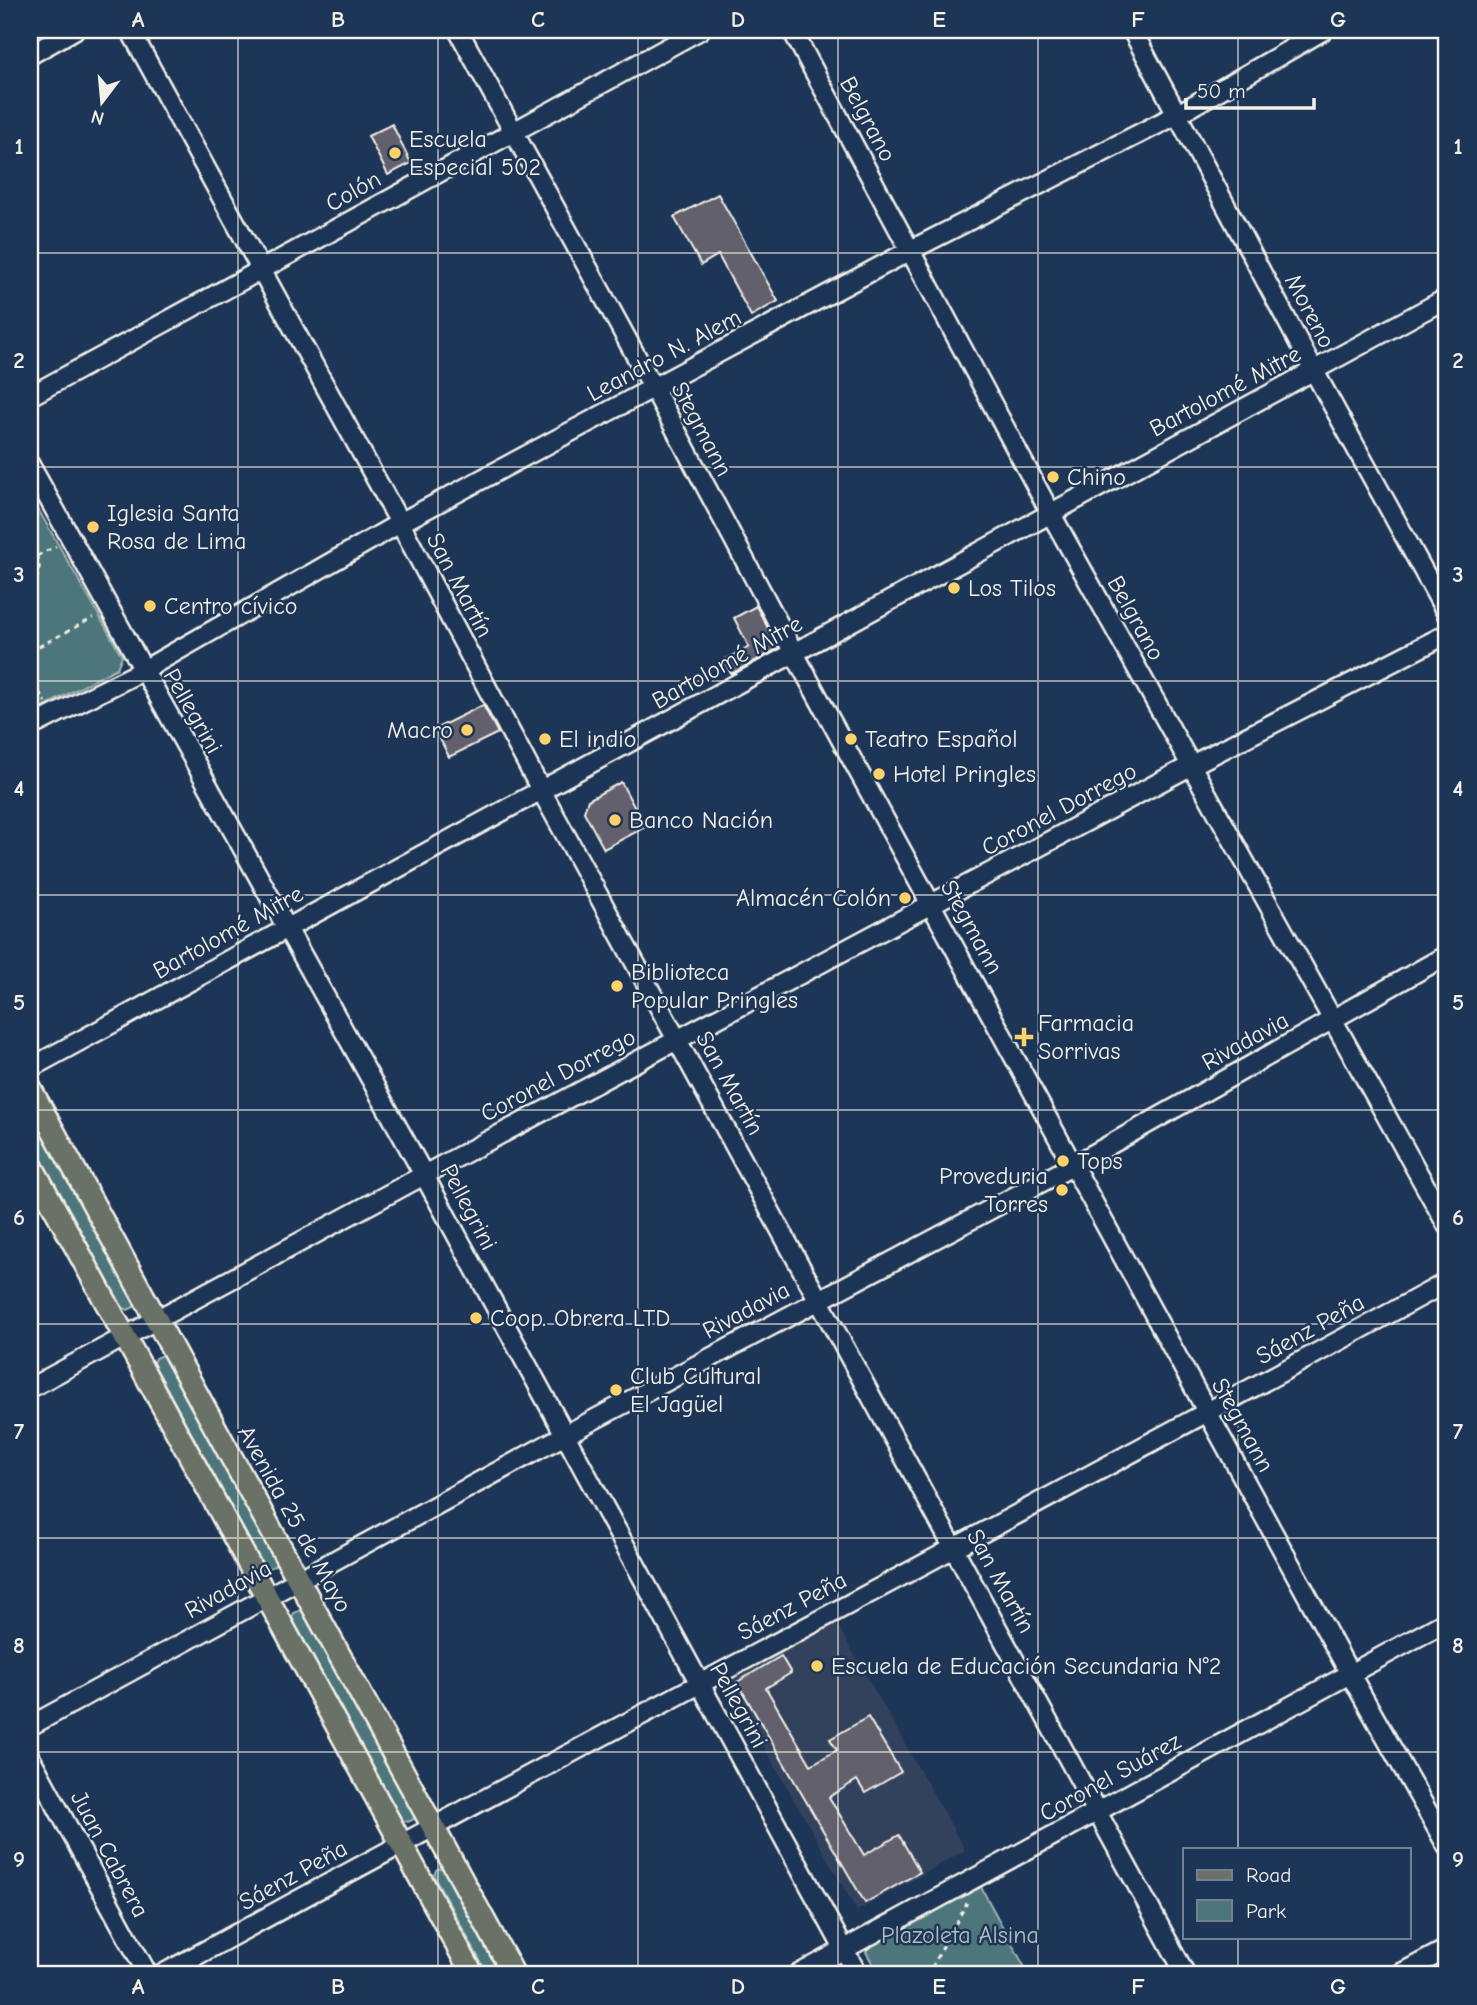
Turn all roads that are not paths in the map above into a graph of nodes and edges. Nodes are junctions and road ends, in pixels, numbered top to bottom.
1 (74, 30) edge
2 (130, 30) edge
3 (458, 30) edge
4 (700, 30) edge
5 (792, 30) edge
6 (1132, 30) edge
7 (1324, 30) edge
8 (30, 55) edge
9 (1178, 114) junction
10 (514, 131) junction
11 (911, 250) junction
12 (262, 269) junction
13 (1447, 298) edge
14 (1314, 371) junction
15 (654, 389) junction
16 (30, 396) edge
17 (30, 465) edge
18 (1051, 514) junction
19 (400, 523) junction
20 (1447, 614) edge
21 (1447, 634) edge
22 (794, 653) junction
23 (142, 671) junction
24 (30, 727) edge
25 (1190, 766) junction
26 (541, 790) junction
27 (932, 905) junction
28 (288, 928) junction
29 (1447, 955) edge
30 (1334, 1019) junction
31 (678, 1039) junction
32 (30, 1068) edge
33 (30, 1088) edge
34 (30, 1163) edge
35 (1073, 1165) junction
36 (424, 1175) junction
37 (1447, 1225) edge
38 (1447, 1282) edge
39 (819, 1299) junction
40 (156, 1319) junction
41 (124, 1336) junction
42 (30, 1388) edge
43 (1208, 1413) junction
44 (565, 1435) junction
45 (954, 1547) junction
46 (297, 1579) junction
47 (266, 1596) junction
48 (1447, 1621) edge
49 (1350, 1674) junction
50 (699, 1683) junction
51 (30, 1726) edge
52 (30, 1757) edge
53 (1098, 1811) junction
54 (433, 1826) junction
55 (401, 1843) junction
56 (1447, 1846) edge
57 (1447, 1949) edge
58 (844, 1950) junction
59 (148, 1975) edge
60 (161, 1975) edge
61 (472, 1975) edge
62 (514, 1975) edge
63 (797, 1975) edge
64 (858, 1975) edge
65 (1186, 1975) edge
66 (1398, 1975) edge

1 - 8 street
2 - 12 street, San Martín
3 - 10 street, Stegmann
4 - 10 street, Colón
5 - 11 street, Belgrano
6 - 9 street, Moreno
7 - 9 street, Leandro N. Alem
9 - 11 street, Leandro N. Alem
9 - 14 street, Moreno
10 - 12 street, Colón
10 - 15 street, Stegmann
11 - 15 street, Leandro N. Alem
11 - 18 street, Belgrano
12 - 16 street, Colón
12 - 19 street, San Martín
13 - 14 street, Bartolomé Mitre
14 - 18 street, Bartolomé Mitre
14 - 20 street, Moreno
15 - 19 street, Leandro N. Alem
15 - 22 street, Stegmann
17 - 23 street, Pellegrini
18 - 22 street, Bartolomé Mitre
18 - 25 street, Belgrano
19 - 23 street, Leandro N. Alem
19 - 26 street, San Martín
21 - 25 street, Coronel Dorrego
22 - 26 street, Bartolomé Mitre
22 - 27 street, Stegmann
23 - 24 street, Leandro N. Alem
23 - 28 street, Pellegrini
25 - 27 street, Coronel Dorrego
25 - 30 street, Belgrano
26 - 28 street, Bartolomé Mitre
26 - 31 street, San Martín
27 - 31 street, Coronel Dorrego
27 - 35 street, Stegmann
28 - 32 street, Bartolomé Mitre
28 - 36 street, Pellegrini
29 - 30 street, Rivadavia
30 - 35 street, Rivadavia
30 - 37 street, Belgrano
31 - 36 street, Coronel Dorrego
31 - 39 street, San Martín
33 - 40 main road, Avenida 25 de Mayo
34 - 41 main road
35 - 39 street, Rivadavia
35 - 43 street, Stegmann
36 - 40 street, Coronel Dorrego
36 - 44 street, Pellegrini
38 - 43 street, Sáenz Peña
39 - 44 street, Rivadavia
39 - 45 street, San Martín
40 - 41 street, Coronel Dorrego
40 - 46 main road, Avenida 25 de Mayo
41 - 42 street, Coronel Dorrego
41 - 47 main road
43 - 45 street, Sáenz Peña
43 - 49 street, Stegmann
44 - 46 street, Rivadavia
44 - 50 street, Pellegrini
45 - 50 street, Sáenz Peña
45 - 53 street, San Martín
46 - 47 street, Rivadavia
46 - 54 main road, Avenida 25 de Mayo
47 - 51 street, Rivadavia
47 - 55 main road
48 - 49 street, Coronel Suárez
49 - 53 street, Coronel Suárez
49 - 56 street, Stegmann
50 - 54 street, Sáenz Peña
50 - 58 street, Pellegrini
52 - 59 street, Juan Cabrera
53 - 58 street, Coronel Suárez
53 - 65 street, San Martín
54 - 55 street, Sáenz Peña
54 - 62 main road, Avenida 25 de Mayo
55 - 60 street, Sáenz Peña
55 - 61 main road
57 - 66 street
58 - 63 street, Coronel Suárez
58 - 64 street, Pellegrini

